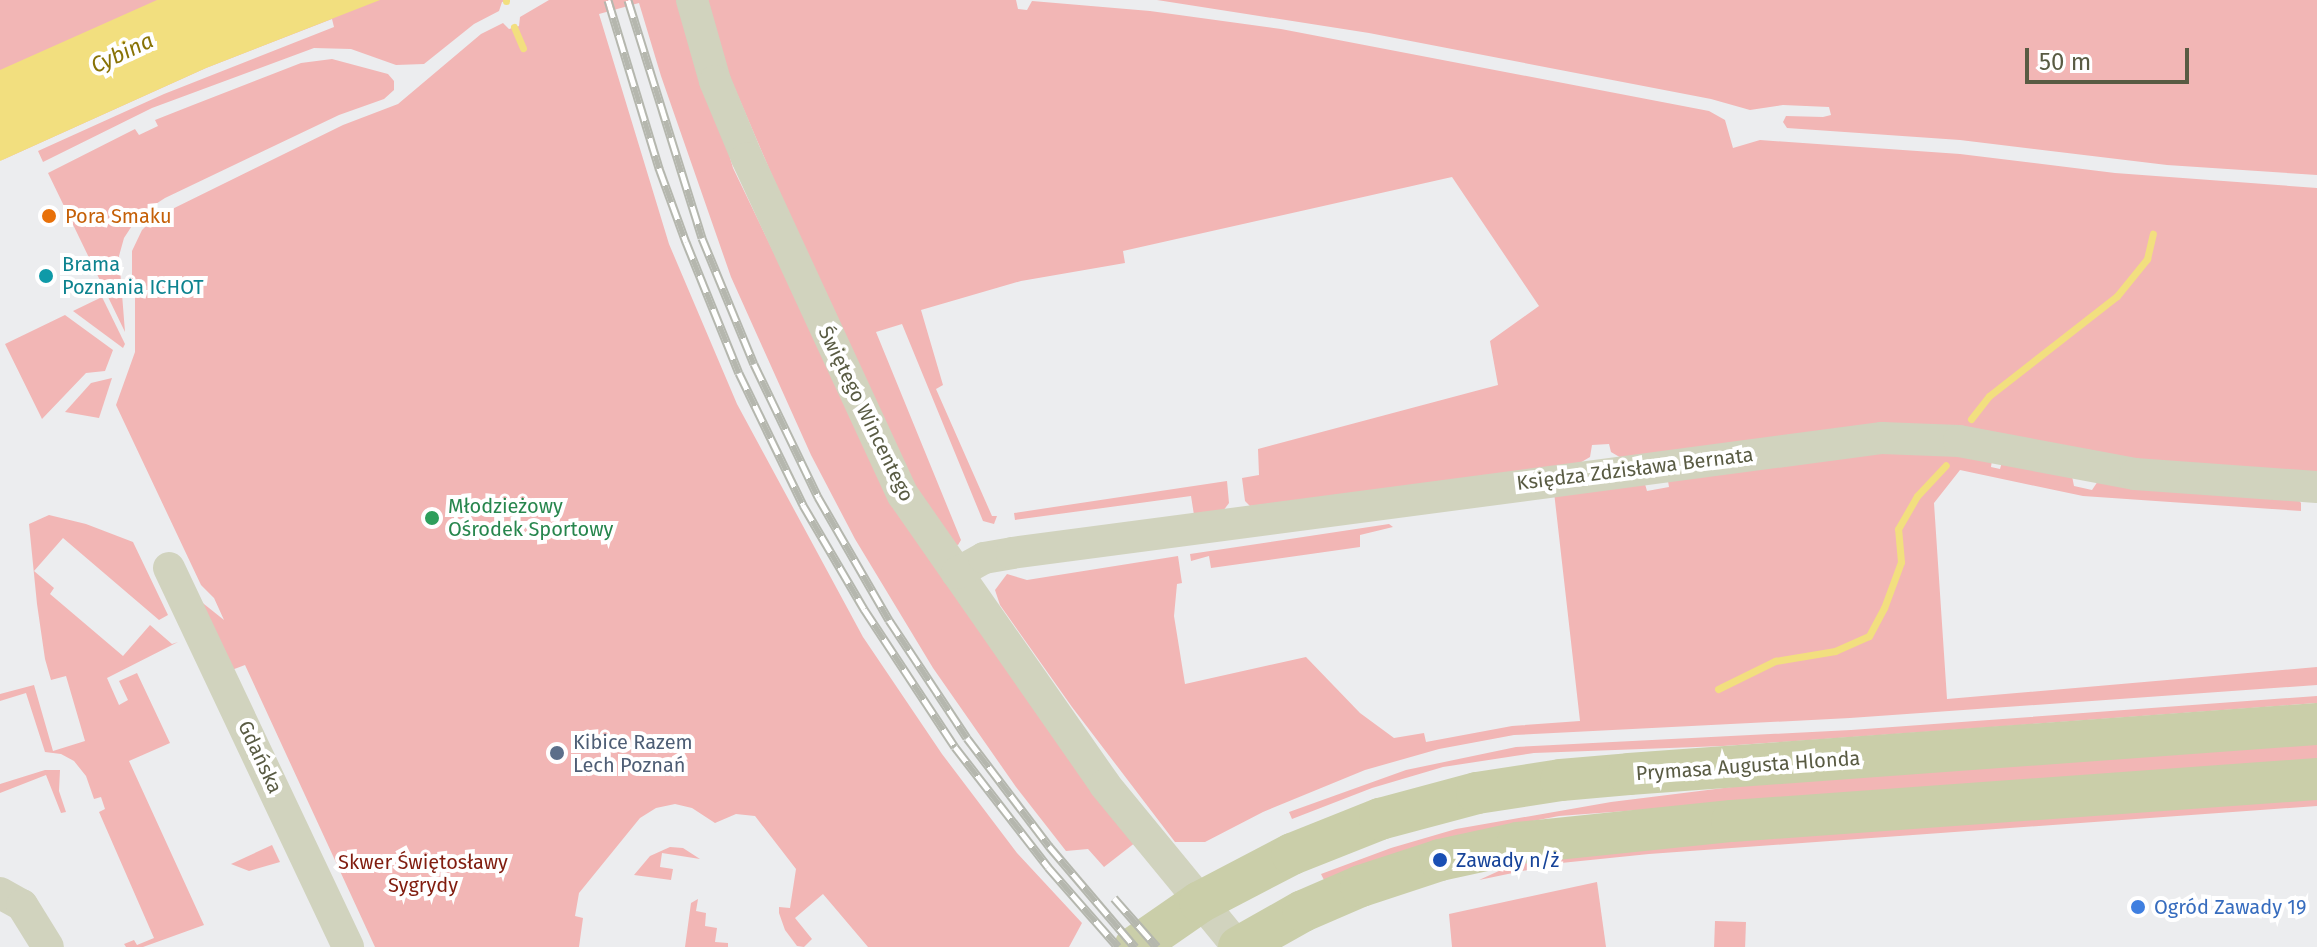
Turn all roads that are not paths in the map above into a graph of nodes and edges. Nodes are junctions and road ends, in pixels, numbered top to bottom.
1 (692, 0) edge
2 (2317, 487) edge
3 (169, 568) dead end
4 (957, 573) junction
5 (2317, 724) edge
6 (2317, 779) edge
7 (0, 893) edge
8 (1200, 902) junction
9 (1317, 904) junction
10 (48, 947) edge
11 (348, 947) edge
12 (1135, 947) edge
13 (1239, 947) edge
14 (1284, 947) edge

1 - 4 street, Świętego Wincentego
2 - 4 street, Księdza Zdzisława Bernata
3 - 11 street, Gdańska
4 - 8 street, Świętego Wincentego
5 - 8 main road, Prymasa Augusta Hlonda
6 - 9 main road
7 - 10 street
8 - 12 main road, Prymasa Augusta Hlonda
8 - 13 street, Świętego Wincentego
9 - 13 main road
9 - 14 street

